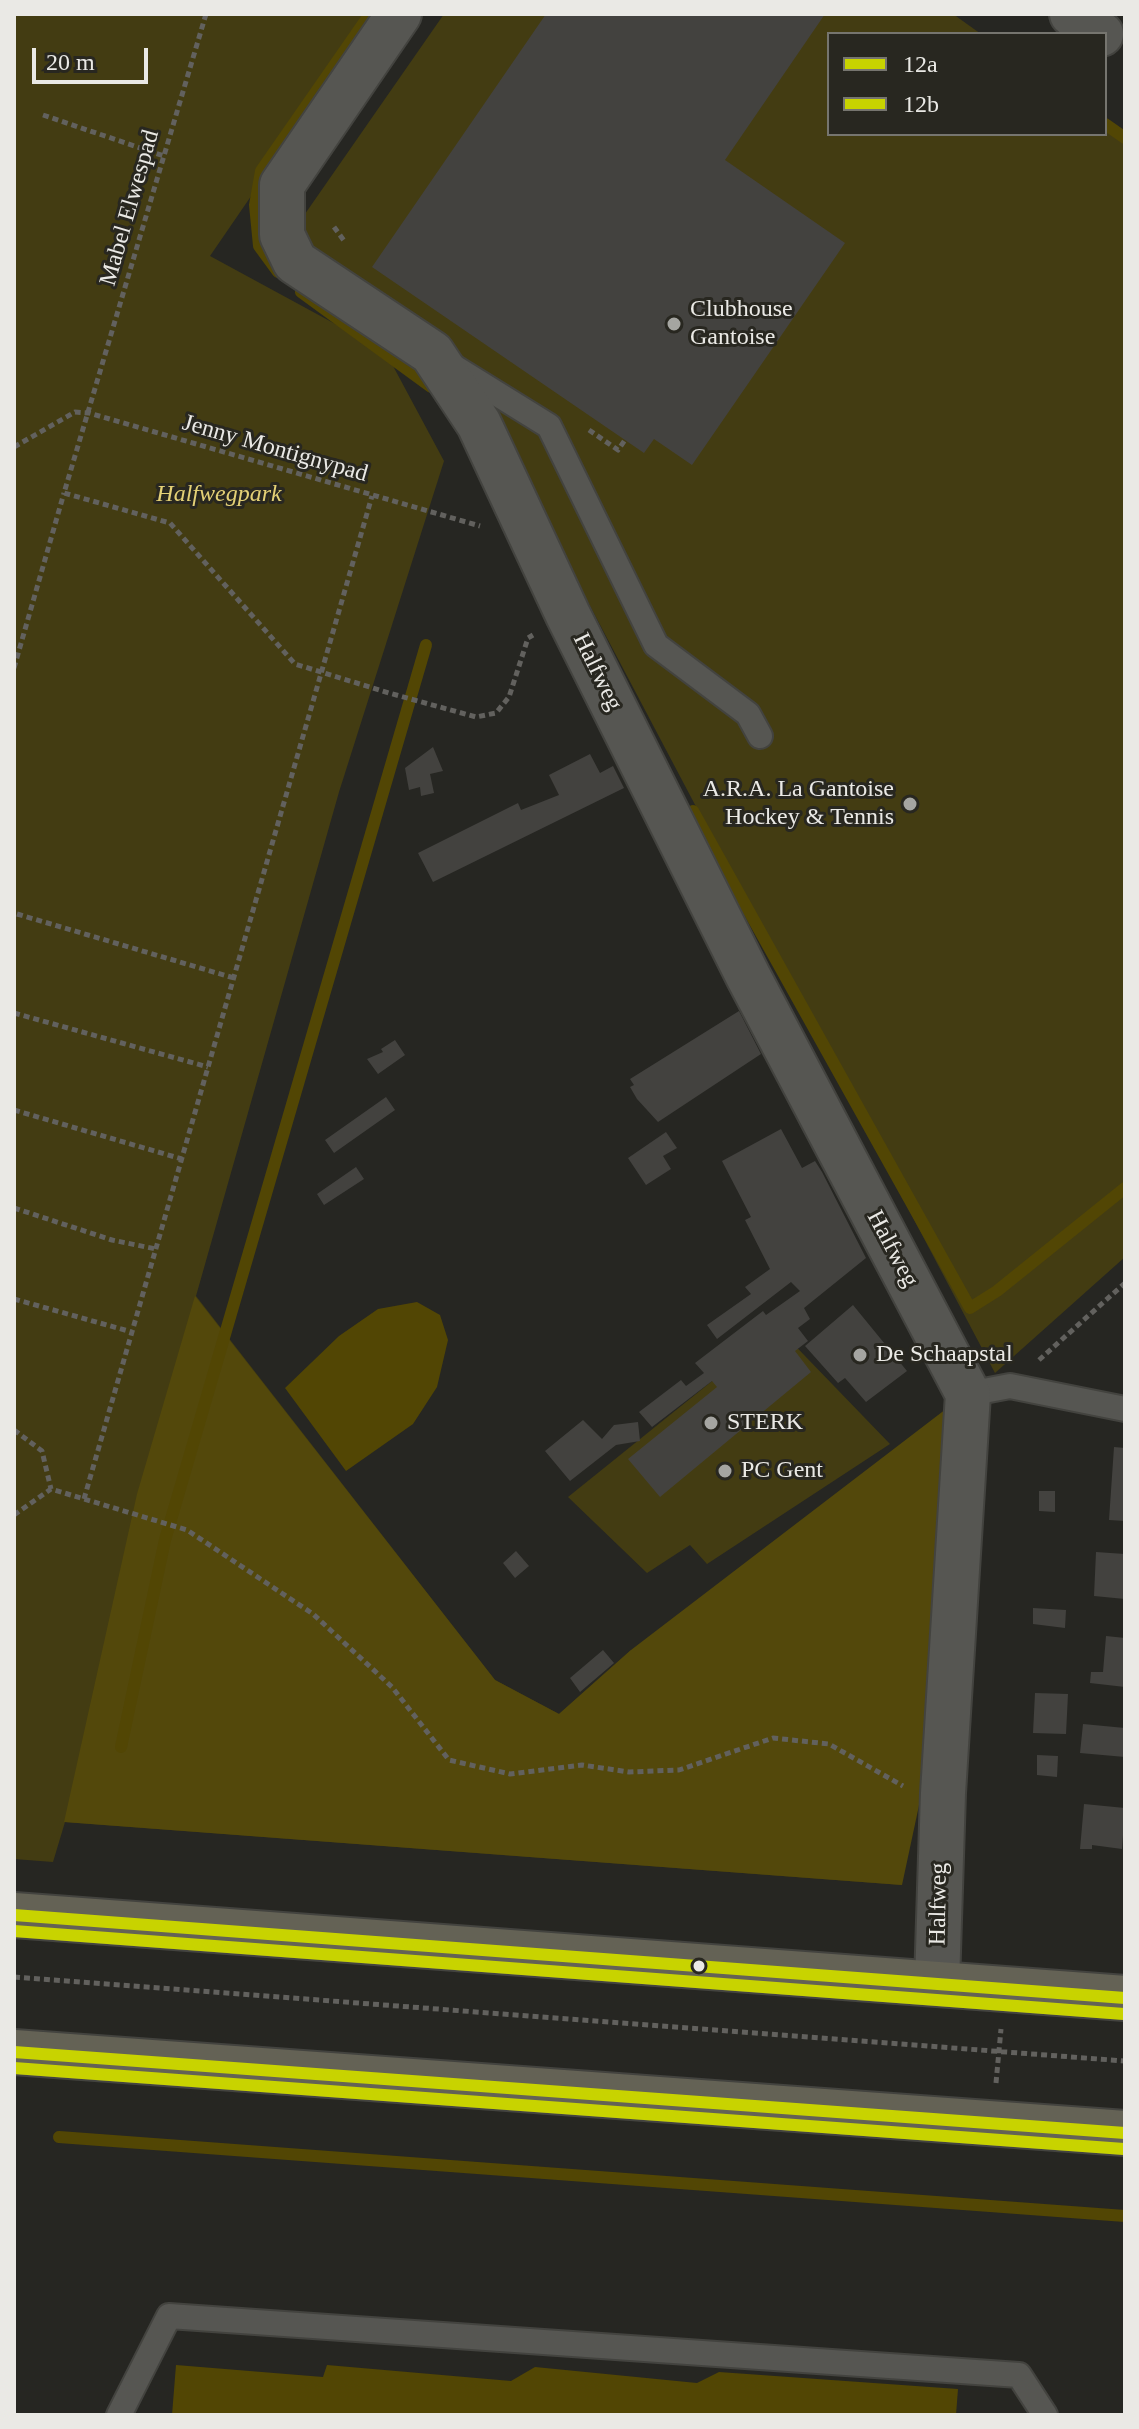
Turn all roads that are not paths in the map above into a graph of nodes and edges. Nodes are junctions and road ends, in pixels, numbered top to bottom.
1 (399, 14) edge
2 (1072, 14) edge
3 (1099, 32) edge
4 (1107, 38) edge
5 (1125, 51) edge
6 (432, 353) junction
7 (760, 736) dead end
8 (968, 1394) junction
9 (1125, 1409) edge
10 (14, 1915) edge
11 (937, 1983) junction
12 (1125, 1998) edge
13 (14, 2052) edge
14 (1125, 2133) edge
15 (119, 2415) edge
16 (1045, 2415) edge

1 - 6 street, Halfweg
2 - 3 street
4 - 5 street
6 - 7 lane
6 - 8 street, Halfweg
8 - 9 lane
8 - 11 street, Halfweg
10 - 11 highway
11 - 12 highway
13 - 14 highway
15 - 16 lane

